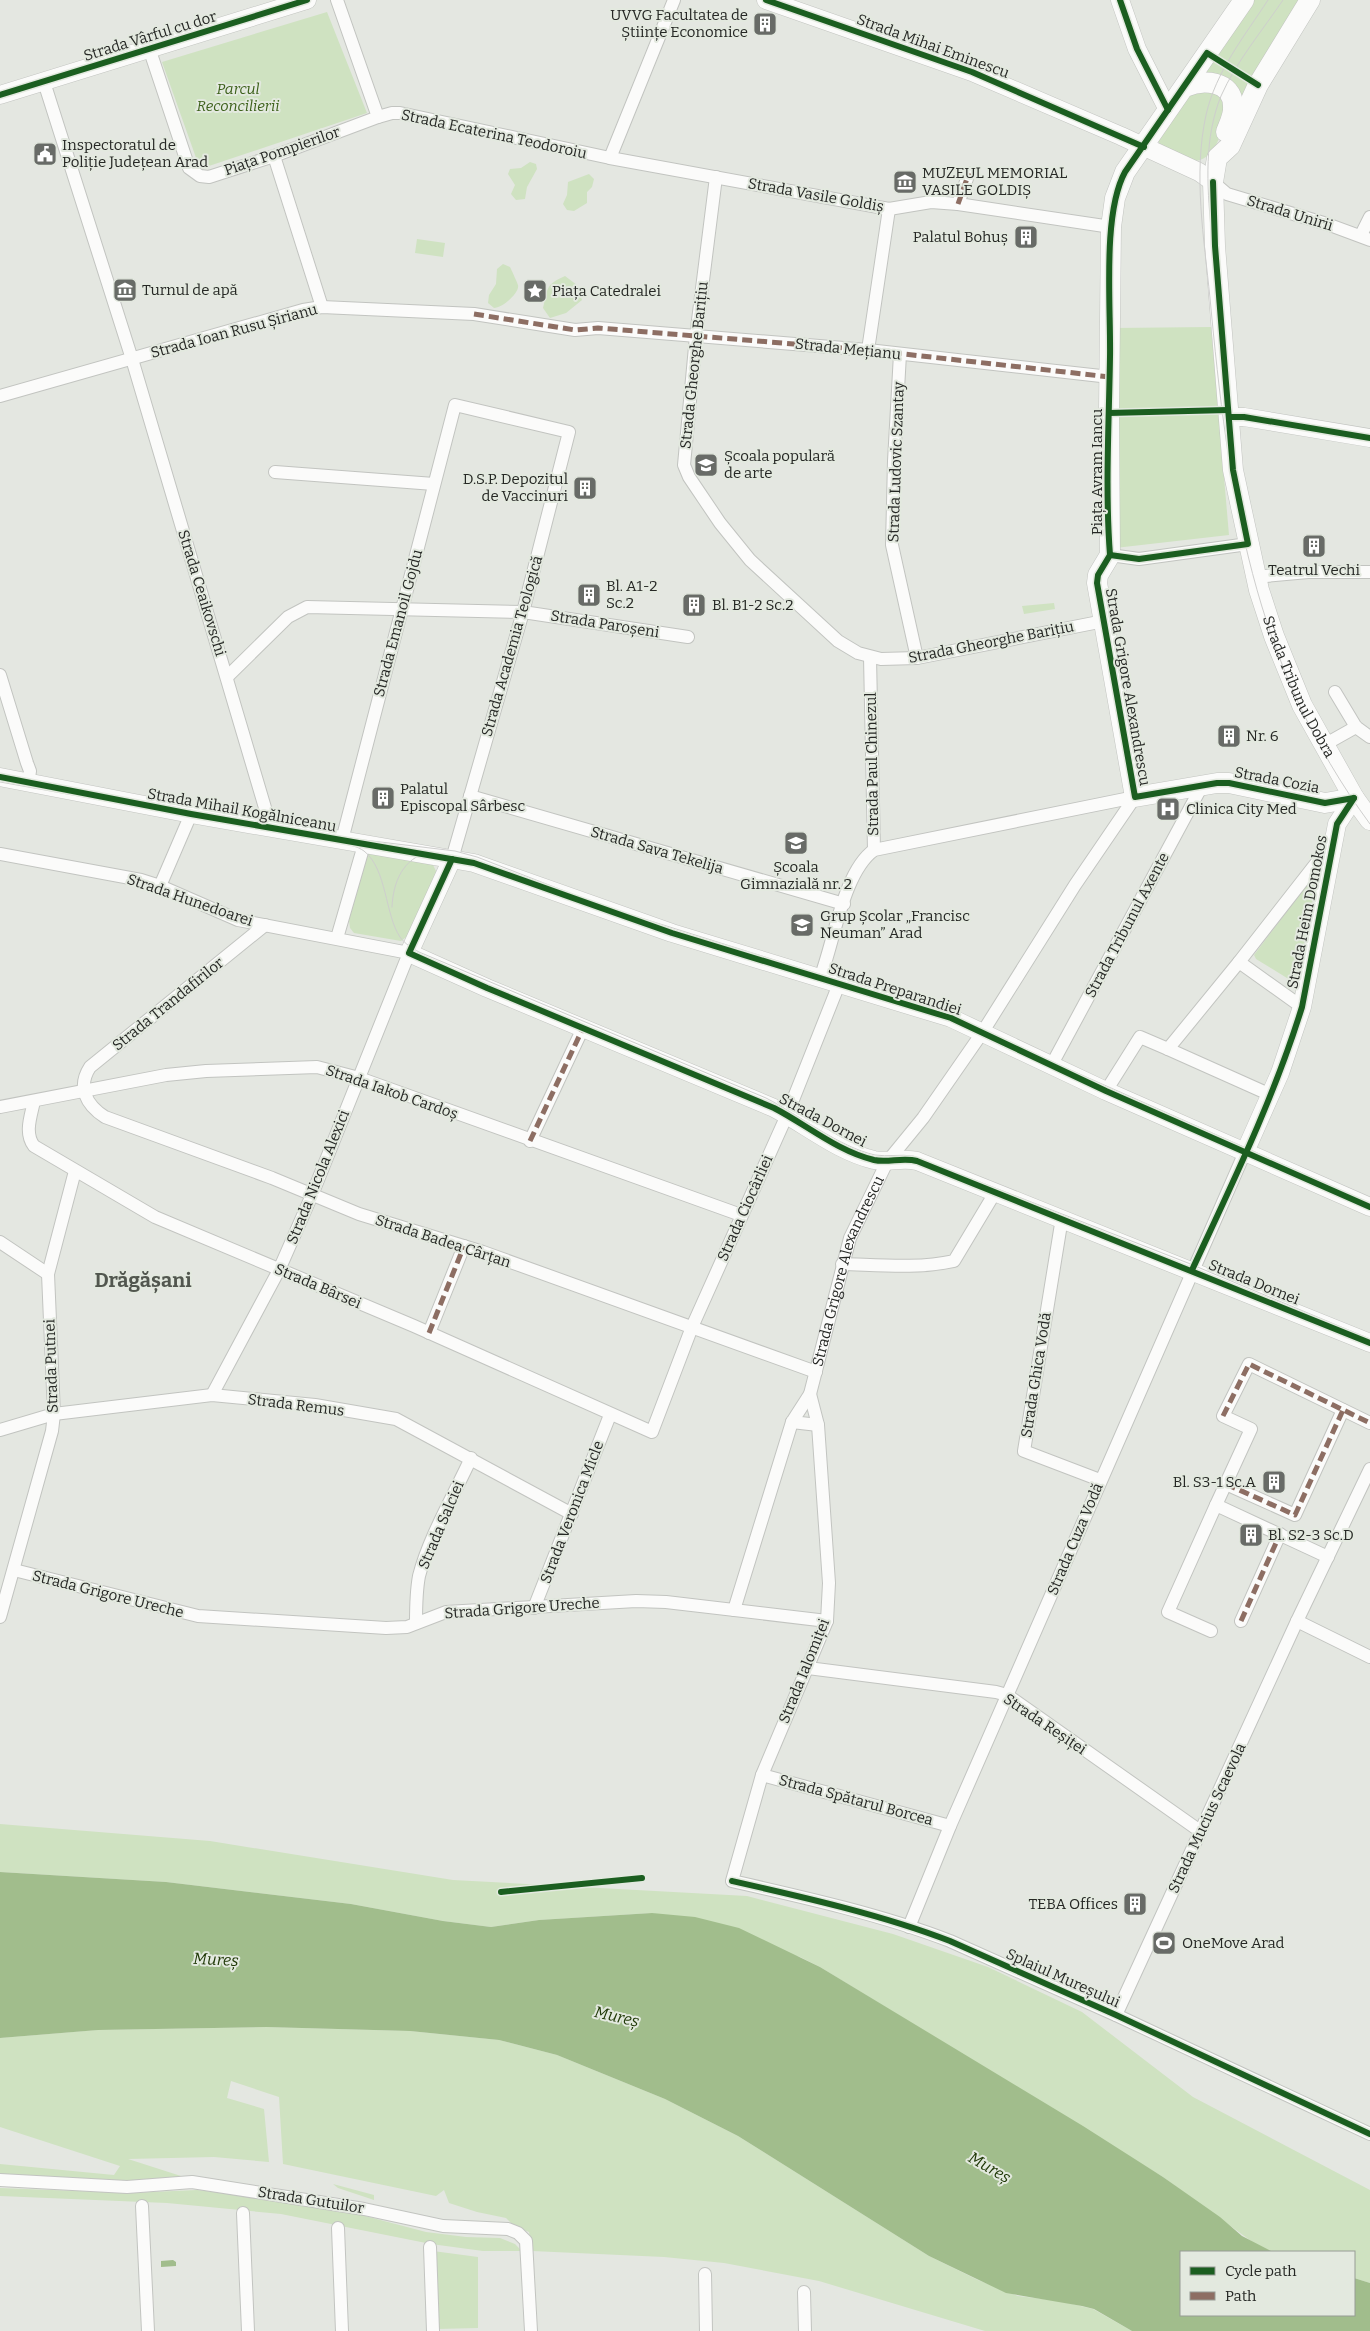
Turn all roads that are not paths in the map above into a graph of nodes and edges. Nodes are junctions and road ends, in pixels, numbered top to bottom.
1 (308, 0) edge
2 (337, 0) edge
3 (674, 0) edge
4 (766, 0) edge
5 (1120, 0) edge
6 (1244, 0) edge
7 (1310, 0) edge
8 (150, 48) junction
9 (44, 82) junction
10 (1185, 87) junction
11 (0, 95) edge
12 (1168, 110) junction
13 (378, 117) junction
14 (1144, 147) junction
15 (274, 156) junction
16 (610, 158) junction
17 (1217, 158) junction
18 (969, 173) dead end
19 (716, 177) junction
20 (1213, 182) junction
21 (958, 204) junction
22 (889, 209) junction
23 (1370, 216) edge
24 (1111, 227) junction
25 (1366, 238) edge
26 (322, 307) junction
27 (587, 330) joint
28 (696, 336) junction
29 (868, 350) junction
30 (900, 354) junction
31 (132, 359) junction
32 (1110, 377) junction
33 (0, 396) edge
34 (455, 405) joint
35 (1229, 417) junction
36 (1370, 438) edge
37 (274, 472) dead end
38 (434, 484) junction
39 (1248, 544) junction
40 (1110, 555) junction
41 (1370, 572) edge
42 (1255, 577) junction
43 (401, 609) junction
44 (523, 612) junction
45 (1104, 621) junction
46 (688, 637) dead end
47 (870, 657) junction
48 (916, 658) junction
49 (0, 675) edge
50 (227, 677) junction
51 (1335, 692) dead end
52 (1356, 727) junction
53 (1370, 737) edge
54 (1324, 745) junction
55 (0, 777) edge
56 (0, 783) edge
57 (28, 784) junction
58 (1203, 784) junction
59 (470, 796) junction
60 (1135, 797) junction
61 (1354, 798) junction
62 (191, 814) junction
63 (1370, 820) edge
64 (271, 828) junction
65 (342, 840) junction
66 (1334, 841) junction
67 (364, 844) junction
68 (874, 850) junction
69 (0, 854) edge
70 (452, 858) junction
71 (160, 886) junction
72 (844, 904) junction
73 (265, 925) junction
74 (338, 938) junction
75 (409, 953) junction
76 (1239, 962) junction
77 (820, 978) junction
78 (839, 984) junction
79 (1302, 1007) junction
80 (583, 1028) junction
81 (982, 1032) junction
82 (1168, 1048) junction
83 (1051, 1066) junction
84 (359, 1078) junction
85 (84, 1091) junction
86 (1106, 1091) junction
87 (1271, 1094) junction
88 (34, 1101) junction
89 (0, 1107) edge
90 (787, 1115) junction
91 (530, 1141) junction
92 (1245, 1152) junction
93 (887, 1162) junction
94 (75, 1171) junction
95 (996, 1191) junction
96 (312, 1195) junction
97 (1370, 1207) edge
98 (741, 1215) junction
99 (1062, 1218) junction
100 (0, 1242) edge
101 (464, 1246) junction
102 (842, 1264) junction
103 (280, 1270) junction
104 (1192, 1270) junction
105 (48, 1274) junction
106 (692, 1327) junction
107 (429, 1333) junction
108 (1370, 1343) edge
109 (816, 1372) junction
110 (810, 1394) junction
111 (212, 1395) junction
112 (1343, 1410) junction
113 (54, 1414) junction
114 (610, 1415) junction
115 (792, 1422) junction
116 (1370, 1424) edge
117 (818, 1426) junction
118 (0, 1430) edge
119 (652, 1432) joint
120 (470, 1458) junction
121 (1370, 1469) edge
122 (1100, 1480) junction
123 (1226, 1484) junction
124 (1216, 1505) junction
125 (572, 1514) junction
126 (1280, 1534) junction
127 (1328, 1557) junction
128 (14, 1570) junction
129 (534, 1608) junction
130 (734, 1610) junction
131 (0, 1617) edge
132 (827, 1621) junction
133 (1241, 1621) dead end
134 (1297, 1622) junction
135 (416, 1623) junction
136 (1211, 1631) dead end
137 (1370, 1657) edge
138 (808, 1668) junction
139 (1007, 1695) junction
140 (762, 1775) junction
141 (950, 1826) junction
142 (1200, 1830) junction
143 (732, 1881) joint
144 (909, 1927) junction
145 (1116, 2015) junction
146 (1370, 2134) edge
147 (0, 2180) edge
148 (142, 2206) dead end
149 (243, 2213) dead end
150 (338, 2228) dead end
151 (430, 2247) dead end
152 (705, 2274) dead end
153 (804, 2292) dead end
154 (148, 2331) edge
155 (248, 2331) edge
156 (342, 2331) edge
157 (433, 2331) edge
158 (531, 2331) edge
159 (706, 2331) edge
160 (805, 2331) edge

1 - 8 main road, Strada Vârful cu dor
2 - 13 street
3 - 16 street
4 - 14 main road, Strada Mihai Eminescu
5 - 12 main road
6 - 10 main road, Piața Avram Iancu
7 - 17 main road
8 - 9 main road, Strada Vârful cu dor
8 - 15 street, Piața Pompierilor
9 - 11 main road, Strada Vârful cu dor
9 - 31 street, Strada Ceaikovschi
10 - 12 main road, Piața Avram Iancu
10 - 17 main road
12 - 14 main road, Piața Avram Iancu
13 - 15 street, Piața Pompierilor
13 - 16 street, Strada Ecaterina Teodoroiu
14 - 20 main road, Strada Mihai Eminescu
14 - 24 main road, Piața Avram Iancu
15 - 26 street
16 - 19 street, Strada Vasile Goldiș
17 - 20 main road
18 - 21 street
19 - 22 street, Strada Vasile Goldiș
19 - 28 street, Strada Gheorghe Barițiu
20 - 25 street, Strada Unirii
20 - 35 main road
21 - 22 street, Strada Vasile Goldiș
21 - 24 street, Strada Vasile Goldiș
22 - 29 street
23 - 25 street
24 - 32 main road, Piața Avram Iancu
26 - 27 street, Strada Ioan Rusu Șirianu
26 - 31 street, Strada Ioan Rusu Șirianu
27 - 28 street, Strada Mețianu
28 - 29 street, Strada Mețianu
28 - 47 street, Strada Gheorghe Barițiu
29 - 30 street, Strada Mețianu
30 - 32 street, Strada Mețianu
30 - 48 street, Strada Ludovic Szantay
31 - 33 street, Strada Ioan Rusu Șirianu
31 - 50 street, Strada Ceaikovschi
32 - 40 main road, Piața Avram Iancu
34 - 38 street, Strada Emanoil Gojdu
34 - 44 street, Strada Academia Teologică
35 - 36 main road
35 - 39 main road
37 - 38 street
38 - 43 street, Strada Emanoil Gojdu
39 - 40 street, Piața Avram Iancu
39 - 42 main road, Strada Tribunul Dobra
40 - 45 main road, Strada Grigore Alexandrescu
41 - 42 street
42 - 54 main road, Strada Tribunul Dobra
43 - 44 street, Strada Paroșeni
43 - 50 street, Strada Paroșeni
43 - 65 street, Strada Emanoil Gojdu
44 - 46 street, Strada Paroșeni
44 - 59 street, Strada Academia Teologică
45 - 48 street, Strada Gheorghe Barițiu
45 - 60 main road, Strada Grigore Alexandrescu
47 - 48 street, Strada Gheorghe Barițiu
47 - 68 street, Strada Paul Chinezul
49 - 57 street
50 - 64 street, Strada Ceaikovschi
51 - 52 street
52 - 53 street
52 - 54 street
54 - 61 main road, Strada Tribunul Dobra
55 - 57 main road, Strada Mihail Kogălniceanu
56 - 57 main road, Strada Mihail Kogălniceanu
57 - 62 main road, Strada Mihail Kogălniceanu
58 - 60 main road, Strada Cozia
58 - 61 main road, Strada Cozia
58 - 83 street, Strada Tribunul Axente
59 - 70 street, Strada Academia Teologică
59 - 72 street, Strada Sava Tekelija
60 - 68 street, Strada Cozia
60 - 81 street, Strada Grigore Alexandrescu
61 - 63 main road, Strada Tribunul Dobra
61 - 66 main road, Strada Heim Domokos
62 - 64 main road, Strada Mihail Kogălniceanu
62 - 71 street
64 - 65 main road, Strada Mihail Kogălniceanu
65 - 67 main road, Strada Mihail Kogălniceanu
66 - 76 street, Strada Heim Domokos
66 - 79 main road, Strada Heim Domokos
67 - 70 main road, Strada Mihail Kogălniceanu
67 - 74 street
68 - 72 street, Strada Paul Chinezul
69 - 71 street, Strada Hunedoarei
70 - 75 main road
70 - 77 main road, Strada Preparandiei
71 - 73 street, Strada Hunedoarei
72 - 77 street, Strada Paul Chinezul
73 - 74 street, Strada Hunedoarei
73 - 85 street, Strada Trandafirilor
74 - 75 street, Strada Hunedoarei
75 - 80 main road, Strada Dornei
75 - 84 street, Strada Nicola Alexici
76 - 79 street, Strada Heim Domokos
76 - 82 street
77 - 78 main road, Strada Preparandiei
78 - 81 main road, Strada Preparandiei
78 - 90 street, Strada Ciocârliei
79 - 87 main road
80 - 90 main road, Strada Dornei
80 - 91 street
81 - 83 main road, Strada Preparandiei
81 - 93 street, Strada Grigore Alexandrescu
82 - 86 street
82 - 87 street
83 - 86 main road, Strada Preparandiei
84 - 85 street, Strada Iakob Cardoș
84 - 91 street, Strada Iakob Cardoș
84 - 96 street, Strada Nicola Alexici
85 - 88 street, Strada Iakob Cardoș
85 - 96 street, Strada Badea Cârțan
86 - 92 main road, Strada Preparandiei
87 - 92 main road
88 - 89 street, Strada Iakob Cardoș
88 - 94 street, Strada Bârsei
90 - 93 main road, Strada Dornei
90 - 98 street, Strada Ciocârliei
91 - 98 street, Strada Iakob Cardoș
92 - 97 main road, Strada Preparandiei
92 - 104 street, Strada Cuza Vodă
93 - 95 main road, Strada Dornei
93 - 102 street, Strada Grigore Alexandrescu
94 - 103 street, Strada Bârsei
94 - 105 street, Strada Putnei
95 - 99 main road, Strada Dornei
95 - 102 street
96 - 101 street, Strada Badea Cârțan
96 - 103 street, Strada Nicola Alexici
98 - 106 street, Strada Ciocârliei
99 - 104 main road, Strada Dornei
99 - 122 street, Strada Ghica Vodă
100 - 105 street
101 - 106 street, Strada Badea Cârțan
101 - 107 street
102 - 109 street, Strada Grigore Alexandrescu
103 - 107 street, Strada Bârsei
103 - 111 street, Strada Nicola Alexici
104 - 108 main road, Strada Dornei
104 - 122 street, Strada Cuza Vodă
105 - 113 street, Strada Putnei
106 - 109 street, Strada Badea Cârțan
106 - 119 street, Strada Ciocârliei
107 - 114 street, Strada Bârsei
109 - 110 street, Strada Grigore Alexandrescu
110 - 115 street, Strada Grigore Alexandrescu
110 - 117 street, Strada Ialomiței
111 - 113 street, Strada Remus
111 - 120 street, Strada Remus
112 - 116 street
112 - 123 street
112 - 123 street
113 - 118 street, Strada Remus
113 - 128 street, Strada Putnei
114 - 119 street, Strada Bârsei
114 - 125 street, Strada Veronica Micle
115 - 117 street
115 - 130 street, Strada Grigore Alexandrescu
117 - 132 street, Strada Ialomiței
120 - 125 street, Strada Remus
120 - 135 street, Strada Salciei
121 - 127 street, Strada Mucius Scaevola
122 - 139 street, Strada Cuza Vodă
123 - 124 street
124 - 126 street
124 - 136 street
125 - 129 street, Strada Veronica Micle
126 - 127 street
126 - 133 street
127 - 134 street, Strada Mucius Scaevola
128 - 131 street, Strada Putnei
128 - 135 street, Strada Grigore Ureche
129 - 130 street, Strada Grigore Ureche
129 - 135 street, Strada Grigore Ureche
130 - 132 street, Strada Grigore Ureche
132 - 138 street, Strada Ialomiței
134 - 137 street
134 - 142 street, Strada Mucius Scaevola
138 - 139 street, Strada Reșiței
138 - 140 street, Strada Ialomiței
139 - 141 street, Strada Cuza Vodă
139 - 142 street, Strada Reșiței
140 - 141 street, Strada Spătarul Borcea
140 - 143 street, Strada Ialomiței
141 - 144 street, Strada Cuza Vodă
142 - 145 street, Strada Mucius Scaevola
143 - 144 street, Splaiul Mureșului
144 - 145 street, Splaiul Mureșului
145 - 146 street, Splaiul Mureșului
147 - 158 street, Strada Gutuilor
148 - 154 street
149 - 155 street
150 - 156 street
151 - 157 street
152 - 159 street
153 - 160 street

